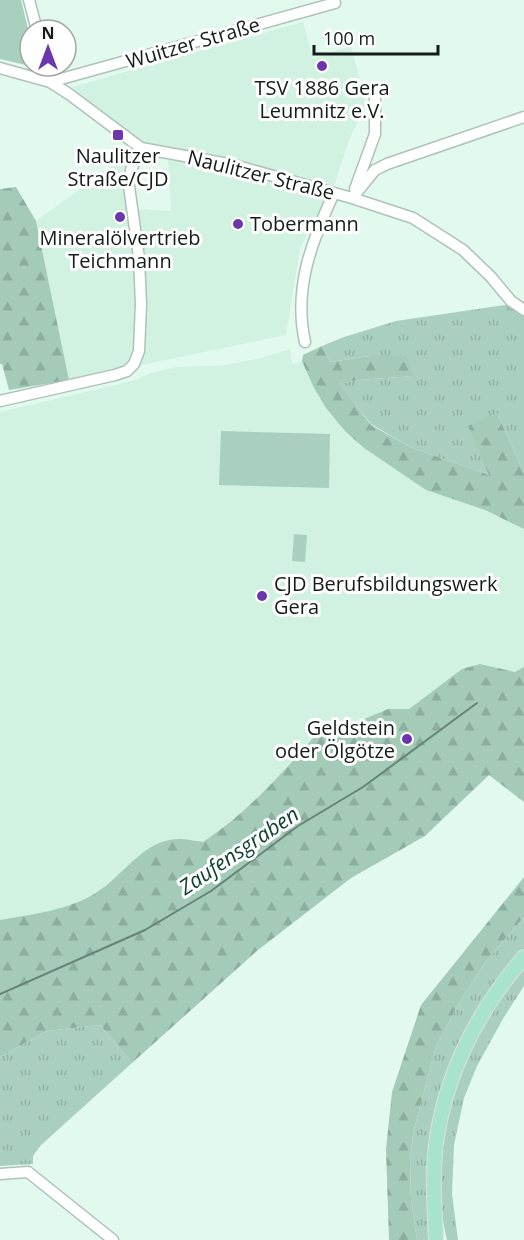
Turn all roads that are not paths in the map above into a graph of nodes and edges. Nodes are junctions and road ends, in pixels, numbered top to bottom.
1 (29, 0) edge
2 (335, 3) dead end
3 (34, 18) edge
4 (0, 68) edge
5 (49, 78) edge
6 (50, 82) junction
7 (375, 99) dead end
8 (524, 117) edge
9 (141, 148) junction
10 (334, 193) junction
11 (352, 198) junction
12 (524, 309) edge
13 (304, 342) dead end
14 (0, 401) edge
15 (524, 957) edge
16 (0, 1174) edge
17 (437, 1236) edge
18 (113, 1240) edge

1 - 3 street
2 - 6 street, Wuitzer Straße
4 - 6 street
5 - 6 street
6 - 9 street, Naulitzer Straße
7 - 11 street
8 - 11 street
9 - 10 street, Naulitzer Straße
9 - 14 street
10 - 11 street, Naulitzer Straße
10 - 13 street
11 - 12 street, Naulitzer Straße
15 - 17 main road
16 - 18 street

